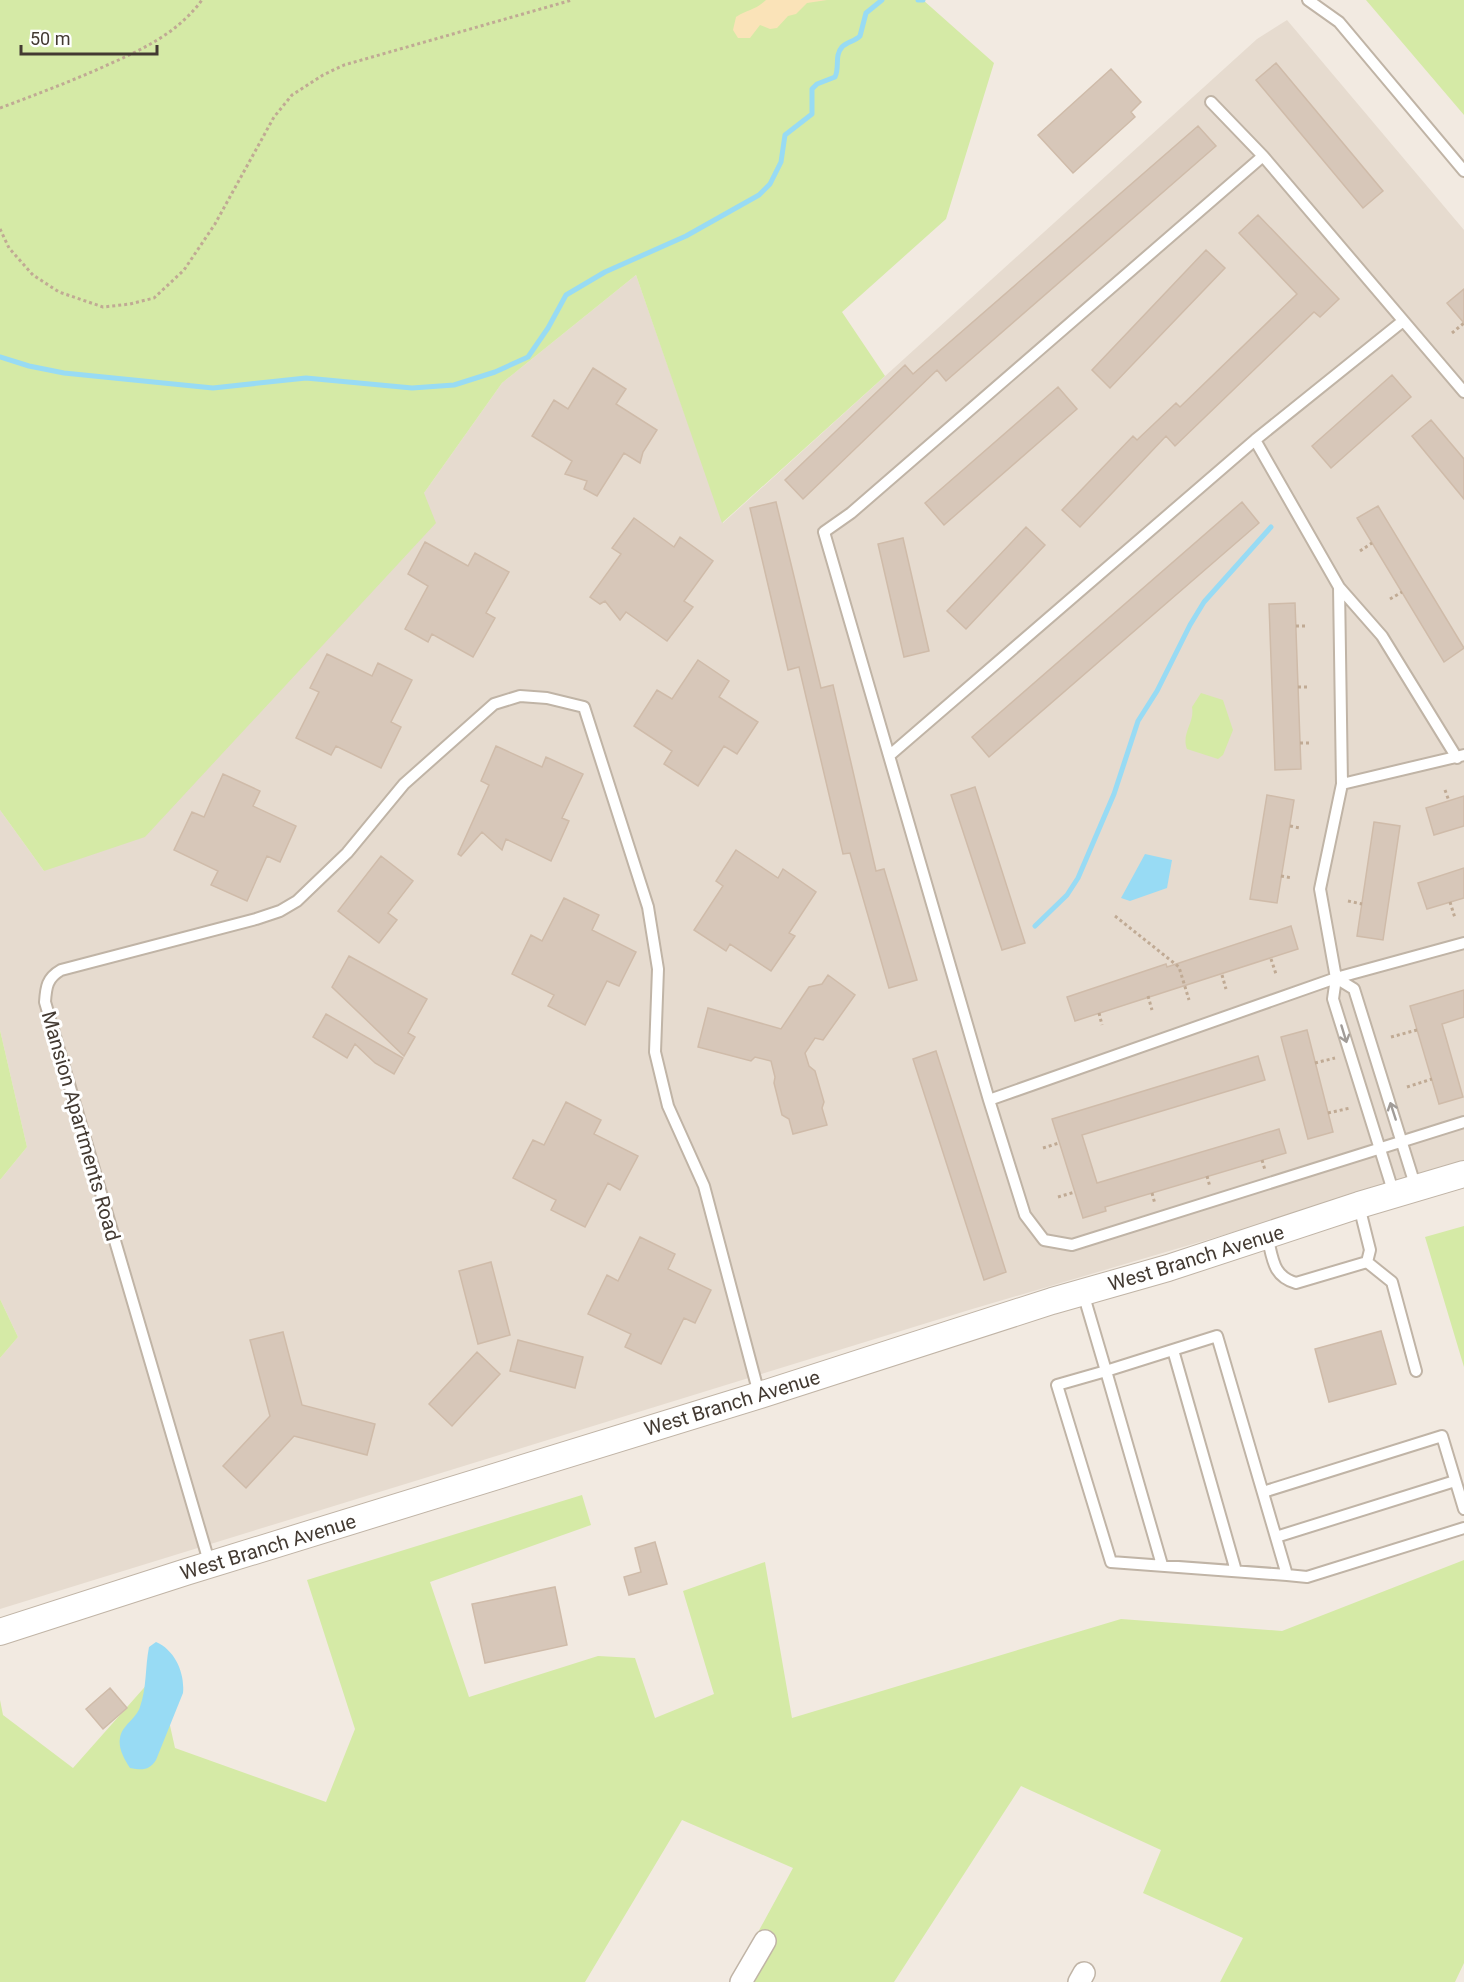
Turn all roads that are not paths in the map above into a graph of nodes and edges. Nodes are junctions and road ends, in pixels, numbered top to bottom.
1 (1308, 0) edge
2 (1211, 102) dead end
3 (1263, 156) junction
4 (1464, 171) edge
5 (1403, 321) junction
6 (1464, 393) edge
7 (1256, 440) junction
8 (1338, 587) junction
9 (890, 755) junction
10 (1461, 756) edge
11 (1341, 784) junction
12 (1464, 943) edge
13 (1336, 978) junction
14 (989, 1100) junction
15 (1464, 1122) edge
16 (1403, 1140) junction
17 (1379, 1148) junction
18 (1464, 1174) edge
19 (1405, 1191) junction
20 (1359, 1205) junction
21 (1267, 1236) junction
22 (1367, 1262) junction
23 (1083, 1292) junction
24 (1173, 1350) junction
25 (1106, 1371) junction
26 (1416, 1371) dead end
27 (760, 1395) junction
28 (1455, 1481) junction
29 (1263, 1492) junction
30 (1464, 1509) edge
31 (1464, 1528) edge
32 (1276, 1537) junction
33 (210, 1565) junction
34 (1162, 1565) junction
35 (1236, 1571) junction
36 (1287, 1575) junction
37 (0, 1632) edge
38 (765, 1941) dead end
39 (741, 1982) edge

1 - 4 lane
2 - 3 lane
3 - 5 lane
3 - 9 lane
5 - 6 lane
5 - 7 lane
7 - 8 lane
7 - 9 lane
8 - 10 lane
8 - 11 lane
9 - 14 lane
10 - 11 lane
11 - 13 lane
12 - 13 lane
13 - 14 lane
16 -> 13 lane
13 -> 17 lane
14 - 17 lane
15 - 16 lane
16 - 17 lane
16 - 19 lane
17 - 19 lane
18 - 19 street, West Branch Avenue
19 - 20 street, West Branch Avenue
20 - 21 street, West Branch Avenue
20 - 22 lane
21 - 22 lane
21 - 23 street, West Branch Avenue
22 - 26 lane
23 - 25 lane
23 - 27 street, West Branch Avenue
24 - 25 lane
24 - 29 lane
24 - 35 lane
25 - 34 lane
25 - 34 lane
27 - 33 street, West Branch Avenue
27 - 33 lane, Mansion Apartments Road
28 - 29 lane
28 - 30 lane
28 - 32 lane
29 - 32 lane
31 - 36 lane
32 - 36 lane
33 - 37 street, West Branch Avenue
34 - 35 lane
35 - 36 lane
38 - 39 street

